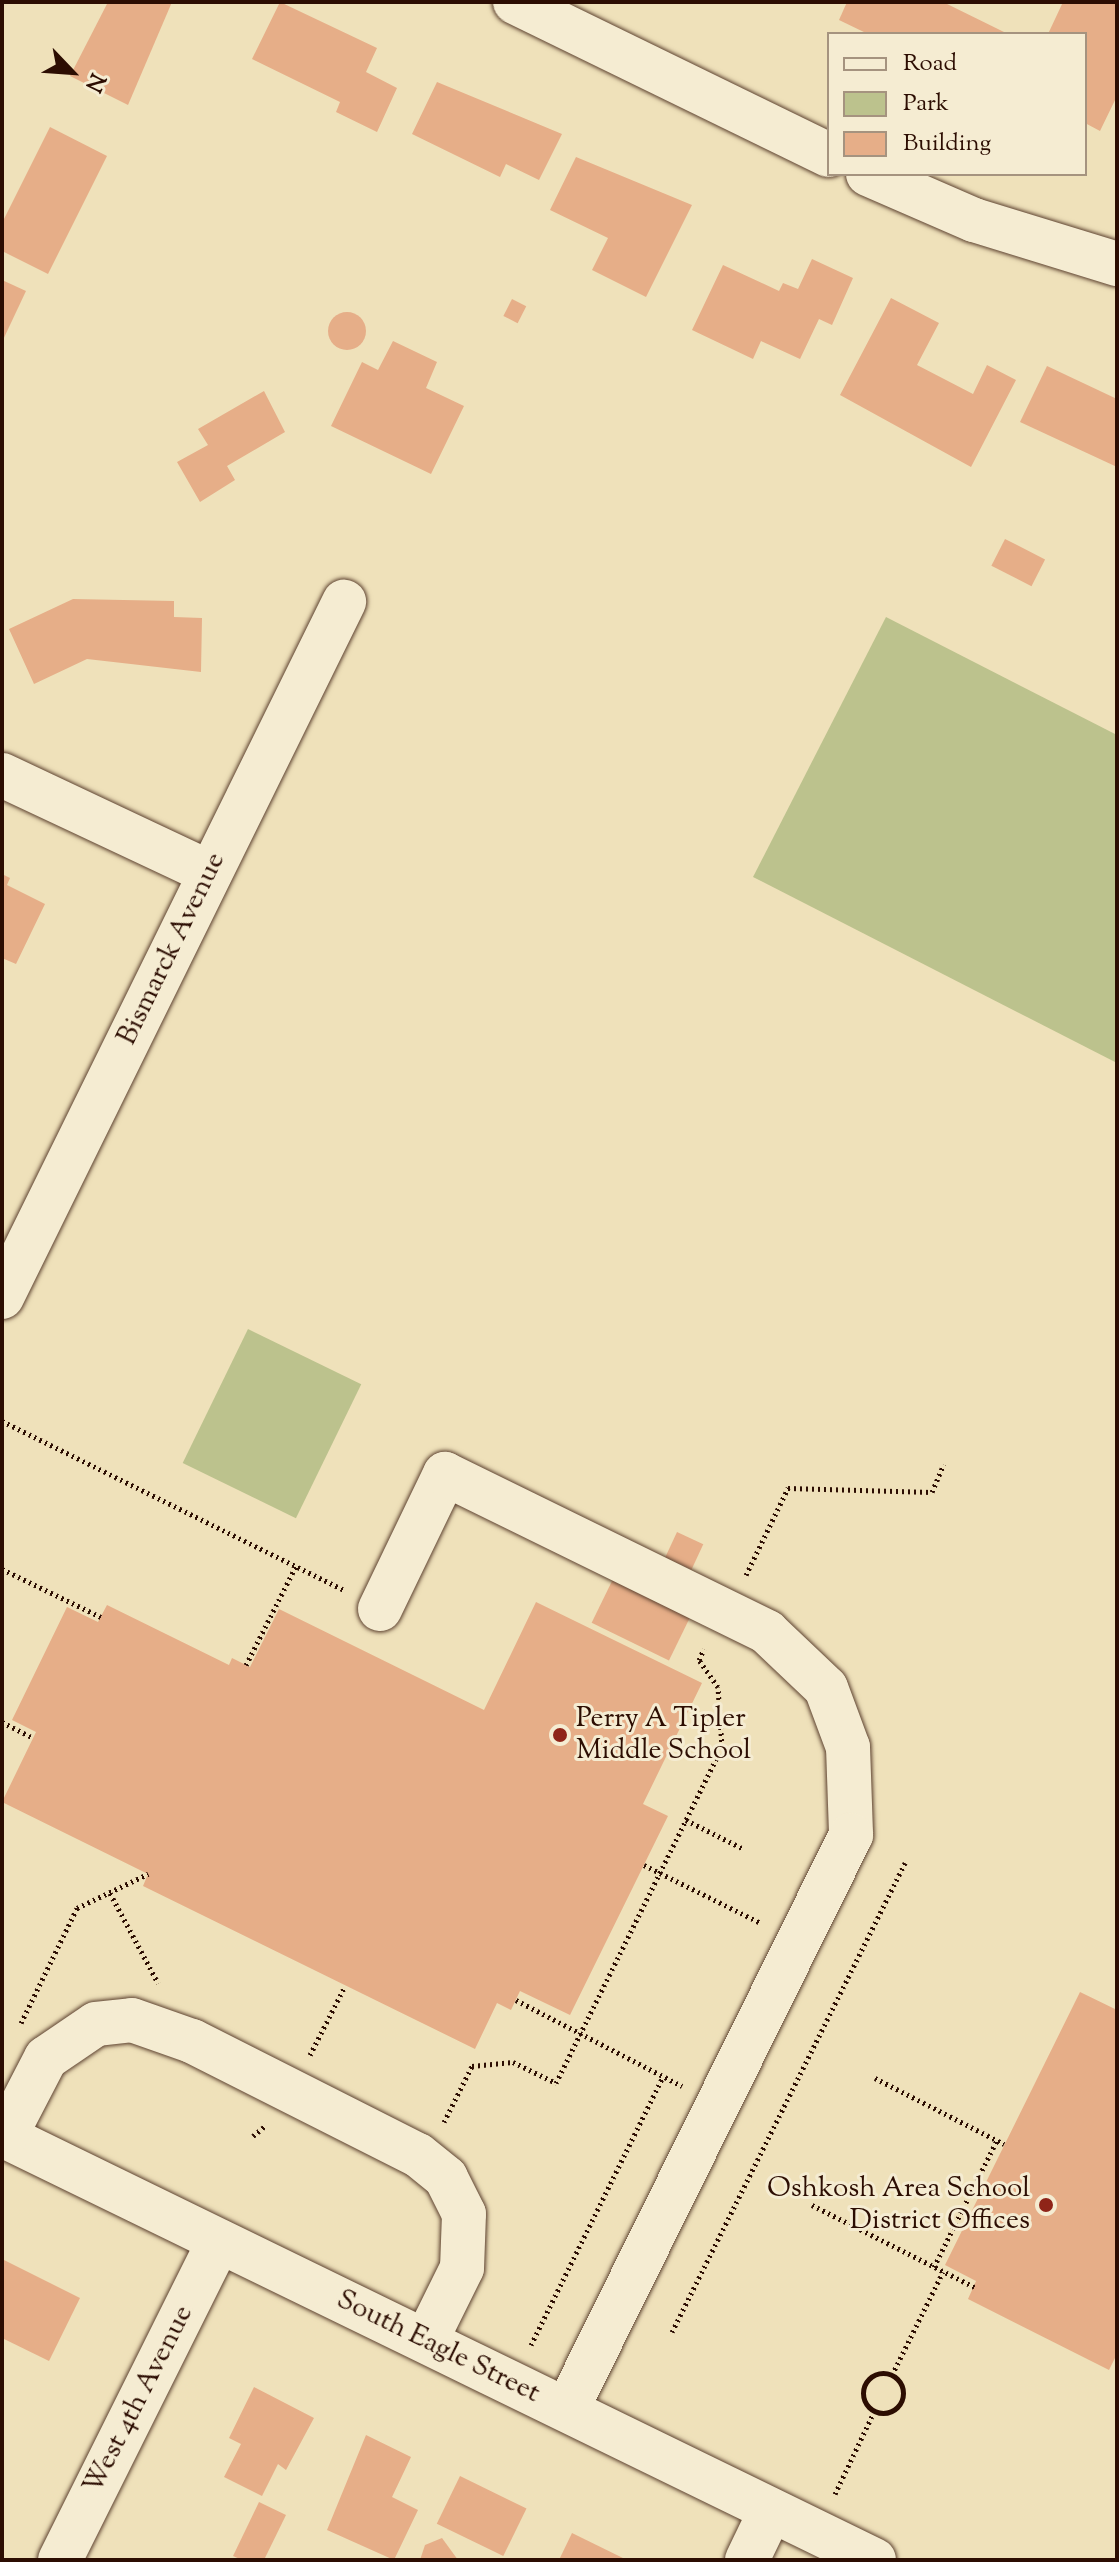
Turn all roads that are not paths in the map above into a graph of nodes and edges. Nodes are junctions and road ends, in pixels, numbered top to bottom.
1 (515, 2) edge
2 (827, 154) edge
3 (873, 176) edge
4 (1117, 264) edge
5 (344, 602) dead end
6 (2, 775) edge
7 (210, 873) junction
8 (2, 1297) edge
9 (380, 1609) road end
10 (4, 2136) edge
11 (219, 2241) junction
12 (426, 2341) junction
13 (567, 2409) junction
14 (771, 2510) junction
15 (60, 2560) edge
16 (747, 2560) edge
17 (874, 2560) edge

1 - 2 street
3 - 4 street
5 - 7 street, Bismarck Avenue
6 - 7 street
7 - 8 street, Bismarck Avenue
9 - 13 street
10 - 11 street, South Eagle Street
10 - 12 street
11 - 12 street, South Eagle Street
11 - 15 street, West 4th Avenue
12 - 13 street, South Eagle Street
13 - 14 street, South Eagle Street
14 - 16 street
14 - 17 street, South Eagle Street

